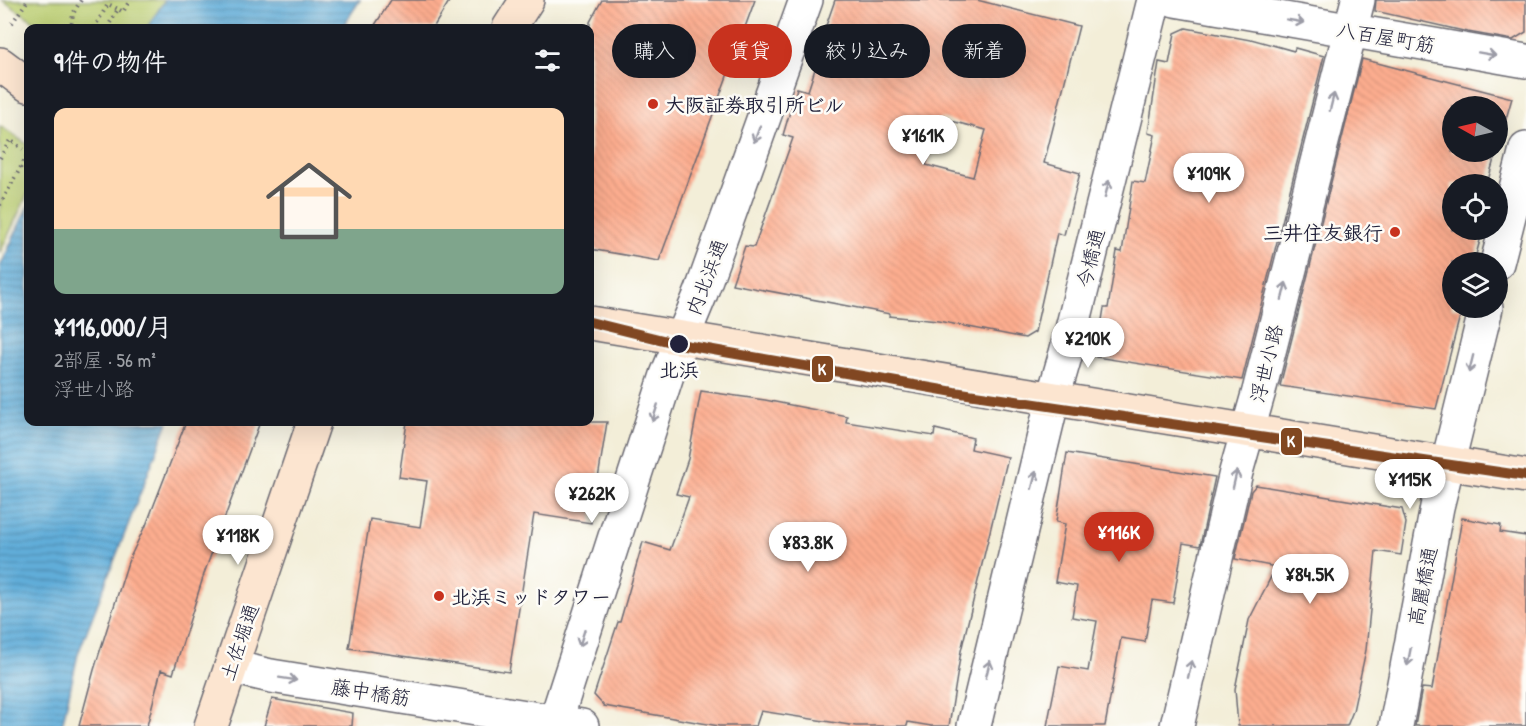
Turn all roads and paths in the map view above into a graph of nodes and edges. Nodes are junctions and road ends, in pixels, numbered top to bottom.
1 (28, 0) edge
2 (81, 0) edge
3 (130, 0) edge
4 (526, 0) edge
5 (806, 0) edge
6 (1154, 0) edge
7 (1175, 0) edge
8 (118, 9) junction
9 (1354, 15) edge
10 (12, 23) dead end
11 (71, 24) edge
12 (98, 24) edge
13 (109, 24) edge
14 (511, 24) edge
15 (1526, 61) edge
16 (0, 64) edge
17 (24, 82) edge
18 (23, 148) dead end
19 (1526, 149) edge
20 (0, 158) edge
21 (24, 161) edge
22 (0, 205) edge
23 (1500, 252) edge
24 (1484, 318) edge
25 (594, 324) edge
26 (682, 338) junction
27 (1053, 398) junction
28 (313, 426) edge
29 (1248, 430) junction
30 (1447, 464) junction
31 (1526, 476) edge
32 (231, 667) junction
33 (564, 724) edge
34 (211, 726) edge
35 (974, 726) edge
36 (1177, 726) edge
37 (1396, 726) edge

1 - 10 path
2 - 11 path
3 - 8 path
4 - 14 main road
5 -> 26 street, 内北浜通
27 -> 6 street, 今橋通
7 -> 9 street, 八百屋町筋
8 - 12 path
8 - 13 path
9 -> 15 street, 八百屋町筋
29 -> 9 street, 浮世小路
16 - 17 main road
18 - 20 path
19 - 23 street
21 - 22 path
24 -> 30 street, 高麗橋通
25 - 26 main road
26 - 27 main road
26 -> 33 street, 内北浜通
27 - 29 main road
35 -> 27 street, 今橋通
28 - 32 main road, 土佐堀通
29 - 30 main road
36 -> 29 street, 浮世小路
30 - 31 main road
30 -> 37 street, 高麗橋通
32 -> 33 street, 藤中橋筋
32 - 34 main road, 土佐堀通

